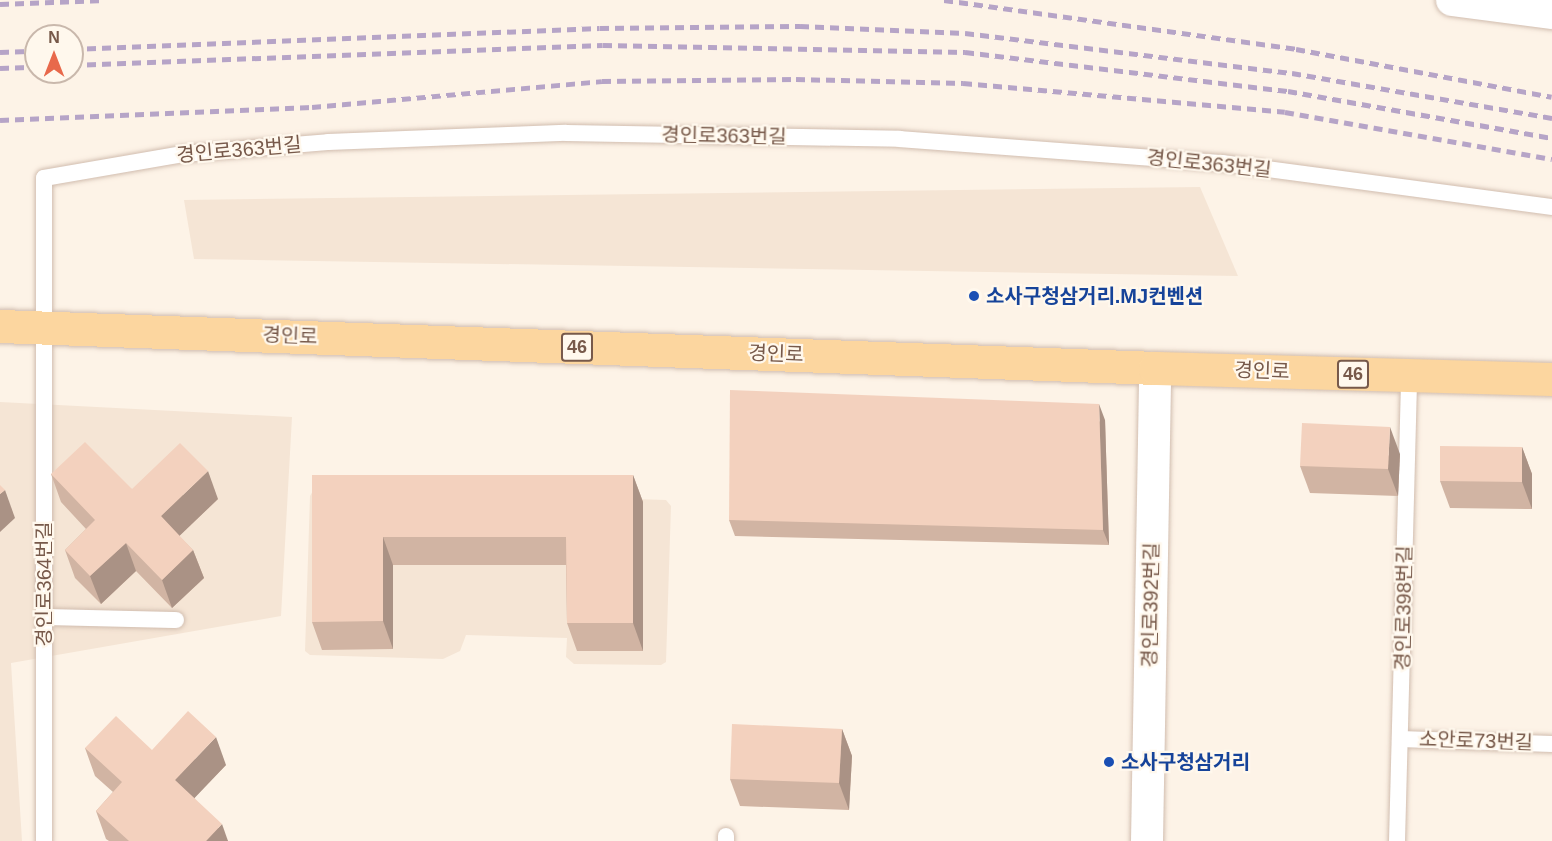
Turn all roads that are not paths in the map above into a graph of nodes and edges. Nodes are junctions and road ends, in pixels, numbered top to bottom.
1 (1452, 0) edge
2 (1552, 13) edge
3 (1552, 207) edge
4 (0, 326) edge
5 (44, 327) junction
6 (1155, 368) junction
7 (1409, 375) junction
8 (1552, 379) edge
9 (44, 617) junction
10 (176, 620) dead end
11 (1400, 739) junction
12 (1552, 744) edge
13 (44, 841) edge
14 (1147, 841) edge
15 (1397, 841) edge

1 - 2 street
3 - 5 lane, 경인로363번길
4 - 5 main road, 경인로 / 46
5 - 6 main road, 경인로 / 46
5 - 9 lane, 경인로364번길
6 - 7 main road, 경인로 / 46
6 - 14 street, 경인로392번길
7 - 8 main road, 경인로 / 46
7 - 11 lane, 경인로398번길
9 - 10 lane
9 - 13 lane, 경인로364번길
11 - 12 lane, 소안로73번길
11 - 15 lane, 경인로398번길

